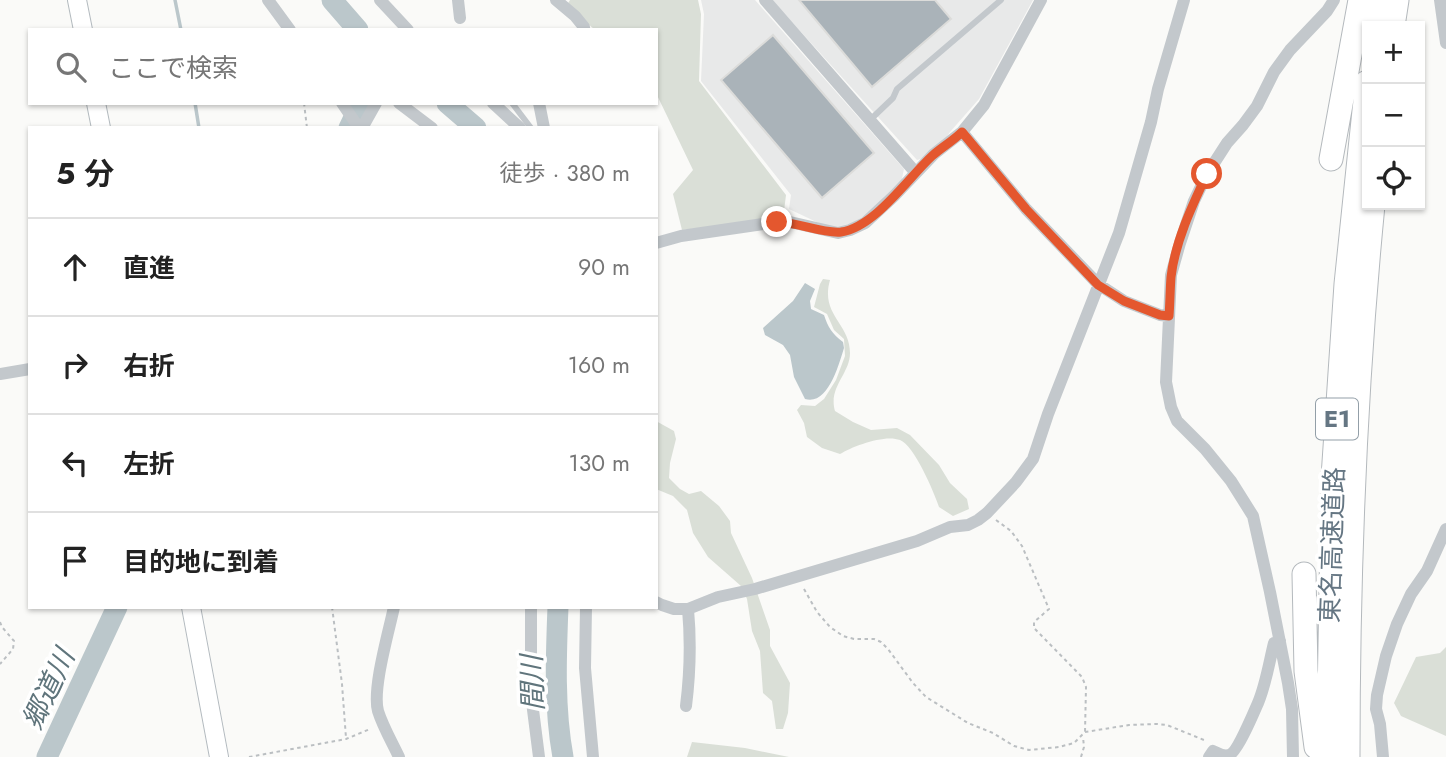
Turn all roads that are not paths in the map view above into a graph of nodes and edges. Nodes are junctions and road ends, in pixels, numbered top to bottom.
1 (78, 0) edge
2 (268, 0) edge
3 (380, 0) edge
4 (458, 0) edge
5 (556, 0) edge
6 (765, 0) edge
7 (1001, 0) edge
8 (1041, 0) edge
9 (1184, 0) edge
10 (1334, 0) edge
11 (1360, 0) edge
12 (1377, 0) edge
13 (1396, 0) edge
14 (1443, 5) edge
15 (460, 18) dead end
16 (1375, 21) edge
17 (1394, 21) edge
18 (83, 28) edge
19 (289, 28) edge
20 (406, 28) edge
21 (584, 28) edge
22 (1446, 43) edge
23 (1367, 84) edge
24 (96, 105) edge
25 (343, 105) edge
26 (375, 105) edge
27 (402, 105) edge
28 (495, 105) edge
29 (514, 105) edge
30 (539, 105) edge
31 (870, 120) junction
32 (101, 126) edge
33 (359, 126) edge
34 (362, 126) edge
35 (429, 126) edge
36 (518, 126) edge
37 (530, 126) edge
38 (544, 126) edge
39 (962, 132) junction
40 (1331, 159) dead end
41 (916, 173) junction
42 (1372, 210) edge
43 (658, 242) edge
44 (1098, 285) junction
45 (1169, 316) junction
46 (28, 369) edge
47 (0, 374) edge
48 (1446, 529) edge
49 (1304, 574) dead end
50 (658, 603) edge
51 (191, 609) edge
52 (394, 609) edge
53 (531, 609) edge
54 (586, 609) edge
55 (688, 609) junction
56 (1280, 641) junction
57 (686, 706) dead end
58 (1211, 754) edge
59 (219, 757) edge
60 (399, 757) edge
61 (539, 757) edge
62 (593, 757) edge
63 (1293, 757) edge
64 (1317, 757) edge
65 (1328, 757) edge
66 (1348, 757) edge
67 (1383, 757) edge

1 - 18 main road
2 - 19 street
3 - 20 street
4 - 15 street
5 - 21 street
6 - 31 street
7 - 31 lane
8 - 39 street
9 - 44 street
10 - 45 street
11 - 40 highway
12 - 16 highway
13 - 17 highway
14 - 22 street
23 - 65 highway, 東名高速道路 / E1
24 - 32 main road
25 - 33 street
26 - 34 street
27 - 35 street
28 - 36 street
29 - 37 lane
30 - 38 street
31 - 41 street
39 - 41 street
39 - 44 street
41 - 43 street
42 - 66 highway, 東名高速道路 / E1
44 - 45 street
44 - 55 street
45 - 56 street
46 - 47 street
48 - 67 street
49 - 64 highway
50 - 55 street
51 - 59 main road
52 - 60 street
53 - 61 street
54 - 62 street
55 - 57 street
56 - 58 street
56 - 63 street

